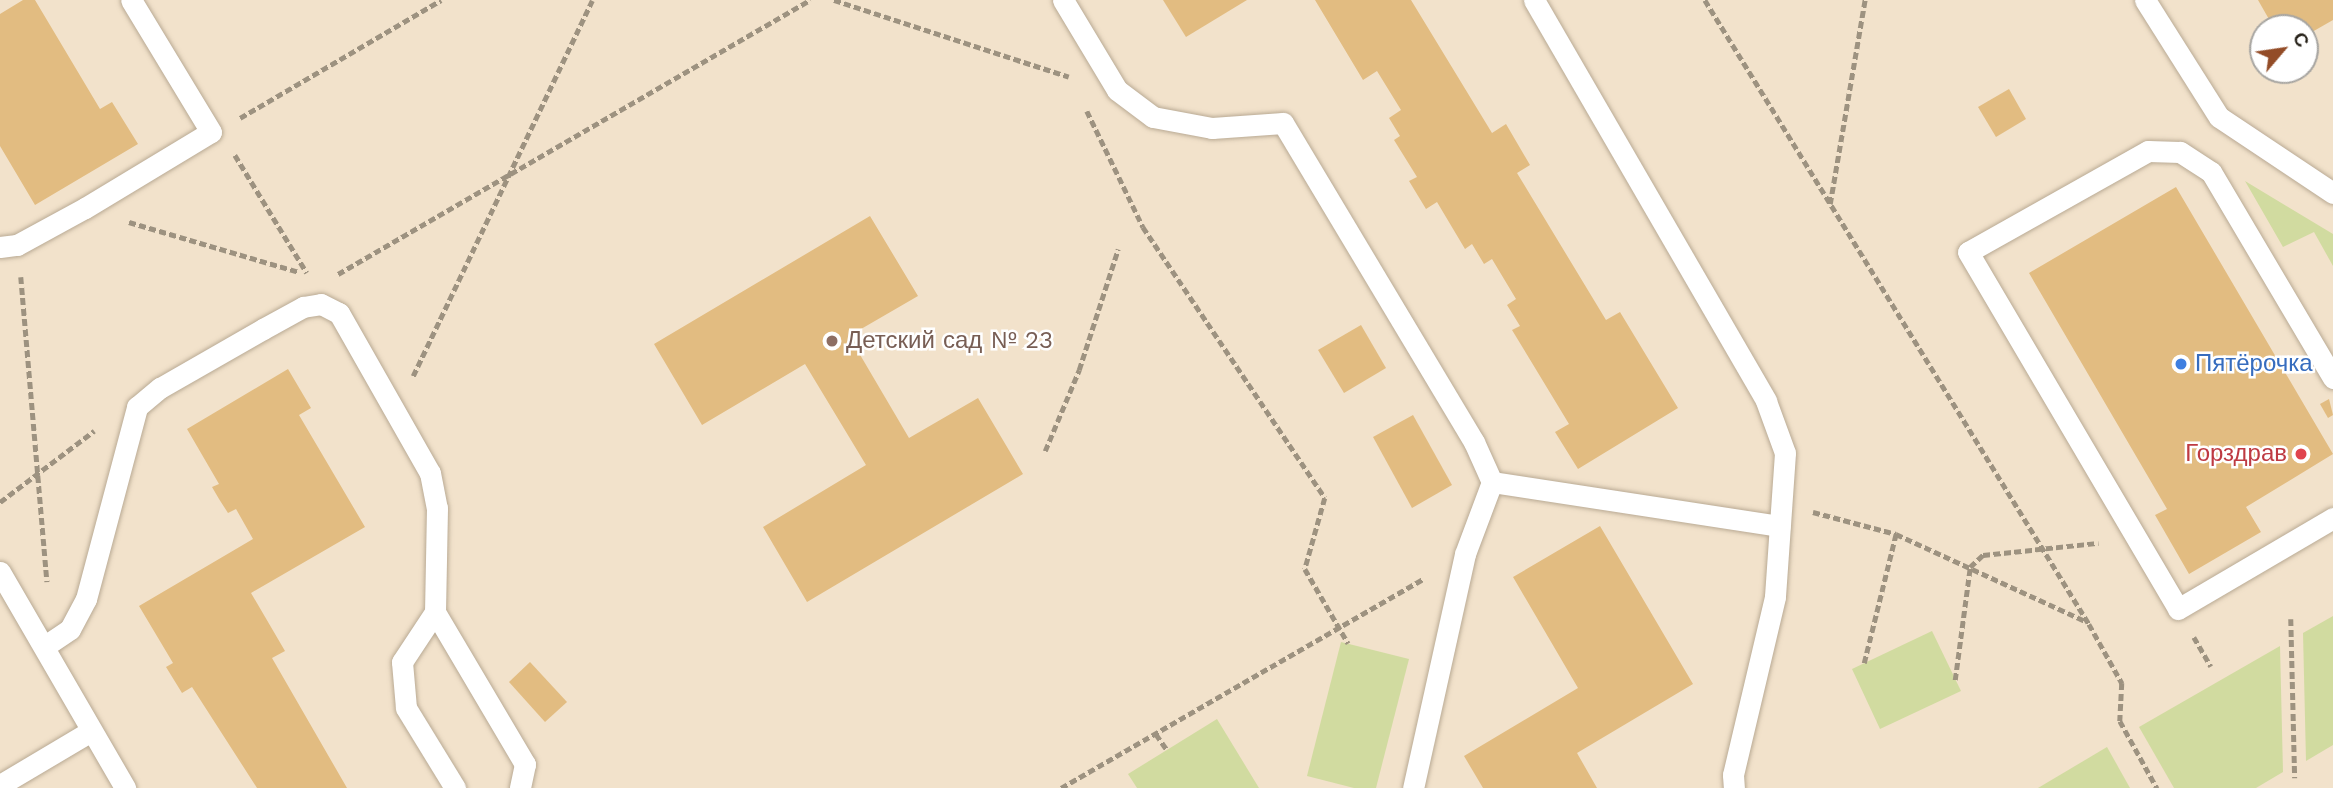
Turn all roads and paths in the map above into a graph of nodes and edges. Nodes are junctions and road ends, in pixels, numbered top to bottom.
1 (131, 0) edge
2 (441, 0) edge
3 (592, 0) edge
4 (810, 0) edge
5 (834, 0) edge
6 (1063, 0) edge
7 (1534, 0) edge
8 (1705, 0) edge
9 (1866, 0) edge
10 (2145, 0) edge
11 (1117, 90) junction
12 (1083, 103) dead end
13 (215, 131) junction
14 (511, 172) junction
15 (2333, 193) edge
16 (1830, 205) junction
17 (85, 208) junction
18 (9, 246) edge
19 (1118, 249) dead end
20 (308, 275) junction
21 (322, 294) junction
22 (2333, 377) edge
23 (391, 404) junction
24 (138, 407) junction
25 (1045, 451) dead end
26 (41, 472) junction
27 (1492, 482) junction
28 (0, 502) edge
29 (1782, 504) junction
30 (2333, 518) edge
31 (1780, 526) junction
32 (1896, 534) junction
33 (2139, 541) junction
34 (2042, 547) junction
35 (1465, 554) junction
36 (1970, 567) junction
37 (0, 572) edge
38 (47, 590) dead end
39 (435, 612) junction
40 (2291, 619) dead end
41 (2089, 624) junction
42 (1341, 626) junction
43 (1348, 643) dead end
44 (44, 646) junction
45 (1864, 663) dead end
46 (1955, 680) dead end
47 (91, 731) junction
48 (1156, 734) junction
49 (1167, 750) dead end
50 (2295, 778) dead end
51 (0, 785) edge
52 (125, 788) edge
53 (454, 788) edge
54 (520, 788) edge
55 (1061, 788) edge
56 (1413, 788) edge
57 (1734, 788) edge
58 (2157, 788) edge

1 - 13 lane
2 - 13 path
3 - 14 path
4 - 14 path
5 - 11 path
6 - 11 lane
7 - 29 lane
8 - 16 path
9 - 16 path
10 - 15 lane
11 - 27 lane
12 - 42 path
13 - 17 lane
13 - 20 path
14 - 21 path
14 - 23 path
16 - 34 path
17 - 18 lane
17 - 20 path
18 - 26 path
19 - 25 path
20 - 21 path
21 - 23 lane
21 - 24 lane
22 - 33 lane
23 - 39 lane
24 - 26 path
24 - 44 lane
26 - 28 path
26 - 38 path
27 - 31 lane
27 - 35 lane
29 - 31 lane
29 - 32 path
30 - 33 lane
31 - 57 lane
32 - 36 path
32 - 45 path
33 - 34 path
34 - 36 path
34 - 41 path
35 - 42 path
35 - 56 lane
36 - 41 path
36 - 46 path
37 - 44 lane
39 - 53 lane
39 - 54 lane
40 - 50 path
41 - 58 path
42 - 43 path
42 - 48 path
44 - 47 lane
47 - 51 lane
47 - 52 lane
48 - 49 path
48 - 55 path

